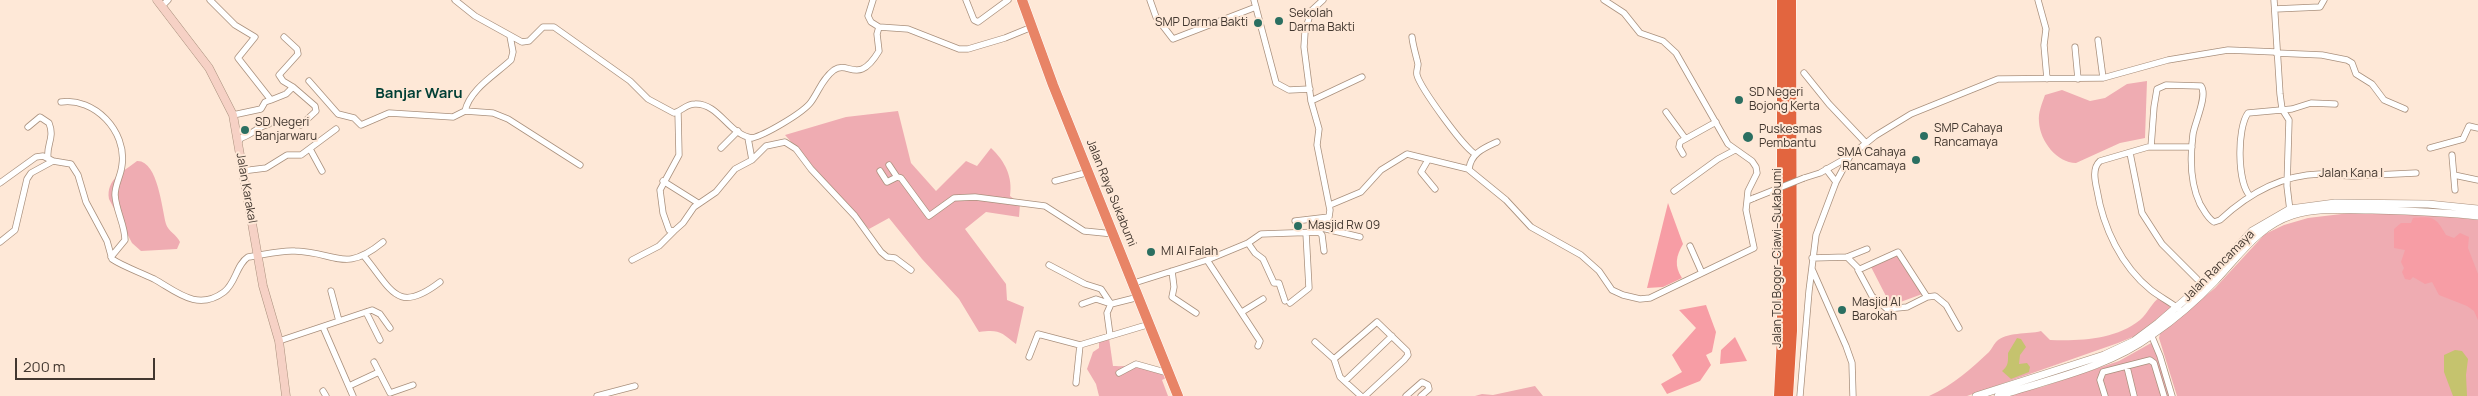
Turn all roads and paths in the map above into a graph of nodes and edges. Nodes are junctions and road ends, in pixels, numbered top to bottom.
1 (168, 0) edge
2 (210, 0) edge
3 (455, 0) edge
4 (873, 0) edge
5 (966, 0) edge
6 (1008, 0) edge
7 (1022, 0) edge
8 (1150, 0) edge
9 (1254, 0) edge
10 (1323, 0) edge
11 (1604, 0) edge
12 (1782, 0) edge
13 (1791, 0) edge
14 (2038, 0) edge
15 (2274, 0) edge
16 (2324, 0) edge
17 (159, 3) edge
18 (1256, 7) junction
19 (2275, 9) junction
20 (879, 27) junction
21 (1032, 28) junction
22 (510, 36) junction
23 (284, 37) dead end
24 (1412, 37) dead end
25 (2098, 40) dead end
26 (2075, 47) dead end
27 (2276, 53) junction
28 (1804, 73) dead end
29 (1362, 77) dead end
30 (2103, 78) junction
31 (2047, 79) junction
32 (2078, 79) junction
33 (309, 81) dead end
34 (293, 86) junction
35 (1310, 89) junction
36 (320, 93) junction
37 (271, 100) junction
38 (1311, 101) junction
39 (60, 102) dead end
40 (312, 103) junction
41 (2335, 104) dead end
42 (2404, 108) dead end
43 (2284, 110) junction
44 (464, 111) junction
45 (678, 112) junction
46 (1666, 112) dead end
47 (233, 115) junction
48 (1716, 122) junction
49 (269, 124) dead end
50 (301, 125) dead end
51 (28, 127) dead end
52 (2478, 128) edge
53 (336, 129) dead end
54 (738, 131) junction
55 (748, 138) junction
56 (1685, 138) junction
57 (1498, 142) dead end
58 (1866, 142) junction
59 (238, 143) junction
60 (2151, 147) junction
61 (2192, 147) junction
62 (722, 148) dead end
63 (2430, 148) dead end
64 (310, 149) junction
65 (1736, 150) junction
66 (2130, 153) junction
67 (1476, 154) junction
68 (1683, 154) dead end
69 (2452, 155) dead end
70 (1850, 156) junction
71 (50, 159) junction
72 (752, 160) junction
73 (1428, 160) junction
74 (580, 165) dead end
75 (889, 165) dead end
76 (1469, 169) junction
77 (1826, 169) junction
78 (242, 171) junction
79 (322, 171) dead end
80 (880, 171) dead end
81 (1089, 172) junction
82 (2416, 173) dead end
83 (2454, 175) junction
84 (897, 177) junction
85 (2287, 180) junction
86 (2478, 180) edge
87 (663, 181) junction
88 (1055, 181) dead end
89 (1836, 182) junction
90 (0, 183) edge
91 (1435, 189) dead end
92 (2455, 190) dead end
93 (1674, 192) dead end
94 (2250, 196) junction
95 (1747, 200) junction
96 (698, 204) junction
97 (1330, 205) junction
98 (2336, 206) junction
99 (2478, 209) edge
100 (2291, 212) junction
101 (2478, 216) edge
102 (1329, 217) junction
103 (1295, 221) dead end
104 (1320, 230) junction
105 (674, 231) junction
106 (1306, 233) junction
107 (1114, 234) junction
108 (1360, 237) dead end
109 (0, 242) edge
110 (383, 242) dead end
111 (1248, 243) junction
112 (1690, 246) dead end
113 (1867, 249) dead end
114 (1324, 251) dead end
115 (257, 256) junction
116 (364, 256) junction
117 (111, 257) junction
118 (1847, 257) junction
119 (1812, 258) junction
120 (632, 260) dead end
121 (1208, 260) junction
122 (1049, 265) dead end
123 (1812, 269) junction
124 (1858, 269) junction
125 (911, 270) dead end
126 (1172, 271) junction
127 (1702, 273) junction
128 (2196, 279) dead end
129 (440, 282) dead end
130 (1134, 283) junction
131 (331, 291) dead end
132 (1927, 296) junction
133 (1140, 297) junction
134 (1263, 299) dead end
135 (1082, 304) dead end
136 (1111, 304) junction
137 (2179, 309) junction
138 (366, 312) junction
139 (1242, 312) junction
140 (1196, 313) dead end
141 (339, 321) junction
142 (1150, 324) junction
143 (323, 327) junction
144 (390, 328) dead end
145 (1959, 328) dead end
146 (2151, 333) junction
147 (1110, 335) junction
148 (1392, 336) junction
149 (380, 340) dead end
150 (279, 342) junction
151 (1315, 342) dead end
152 (1080, 345) junction
153 (1258, 346) dead end
154 (1029, 357) dead end
155 (1334, 359) junction
156 (374, 362) dead end
157 (2127, 367) junction
158 (379, 372) junction
159 (1119, 373) dead end
160 (1170, 374) junction
161 (1345, 380) junction
162 (1076, 383) dead end
163 (413, 385) dead end
164 (349, 386) junction
165 (634, 386) dead end
166 (2006, 390) junction
167 (286, 396) edge
168 (353, 396) edge
169 (597, 396) edge
170 (1178, 396) edge
171 (1363, 396) edge
172 (1406, 396) edge
173 (1421, 396) edge
174 (1779, 396) edge
175 (1788, 396) edge
176 (1800, 396) edge
177 (1854, 396) edge
178 (1976, 396) edge
179 (1998, 396) edge
180 (2105, 396) edge
181 (2134, 396) edge
182 (2164, 396) edge
183 (2172, 396) edge

1 - 17 street
2 - 37 street
3 - 22 street
4 - 20 street
5 - 6 street
7 - 21 highway, Jalan Raya Sukabumi
8 - 18 street
9 - 18 street
10 - 35 street
11 - 48 street
12 - 174 highway, Jalan Tol Bogor–Ciawi–Sukabumi
13 - 175 highway, Jalan Tol Bogor–Ciawi–Sukabumi
14 - 31 street
15 - 19 street
16 - 19 street
17 - 47 main road, Jalan Karakal
18 - 35 street
19 - 27 street
20 - 21 street
20 - 55 street
21 - 81 highway, Jalan Raya Sukabumi
22 - 44 street
22 - 45 street
23 - 34 street
24 - 67 street
25 - 30 street
26 - 32 street
27 - 30 street
27 - 42 street
27 - 43 street
28 - 58 street
29 - 38 street
30 - 32 street
31 - 32 street
31 - 58 street
33 - 36 street
34 - 37 street
34 - 40 street
35 - 38 street
36 - 40 street
36 - 44 street
37 - 47 street
38 - 97 street
39 - 117 street
40 - 50 street
41 - 43 street
43 - 85 street
43 - 94 street
44 - 74 street
45 - 54 street
45 - 87 street
46 - 56 street
47 - 59 main road, Jalan Karakal
48 - 56 street
48 - 65 street
49 - 59 street
51 - 71 street
52 - 63 street
53 - 64 street
54 - 55 street
54 - 62 street
55 - 72 street
56 - 68 street
57 - 67 street
58 - 70 street
59 - 78 main road, Jalan Karakal
60 - 61 street
60 - 61 street
60 - 66 street
61 - 94 street, Jalan Kana I
64 - 78 street
64 - 79 street
65 - 93 street
65 - 95 street
66 - 128 street
66 - 137 street
67 - 76 street
69 - 83 street
70 - 77 street
70 - 89 street
71 - 90 street
71 - 109 street
71 - 117 street
72 - 96 street
72 - 125 street
73 - 76 street
73 - 91 street
73 - 97 street
75 - 84 street
76 - 127 street
77 - 89 street
77 - 95 street, bridge
78 - 115 main road, Jalan Karakal
80 - 84 street
81 - 88 street
81 - 107 highway, Jalan Raya Sukabumi
82 - 85 street, Jalan Kana I
83 - 86 street
83 - 92 street
84 - 107 street
85 - 94 street, Jalan Kana I
85 - 100 street
87 - 96 street
87 - 105 street
89 - 119 street
95 - 127 street
96 - 105 street
97 - 102 street
98 - 99 street, Jalan Rancamaya
98 - 100 street, Jalan Rancamaya
98 - 101 street, Jalan Rancamaya
100 - 137 street, Jalan Rancamaya
102 - 103 street
102 - 104 street
104 - 106 street
104 - 108 street
104 - 114 street
105 - 120 street
106 - 111 street
106 - 111 street
107 - 130 highway, Jalan Raya Sukabumi
110 - 116 street
111 - 121 street
112 - 127 street
113 - 118 street
115 - 116 street
115 - 117 street
115 - 150 main road, Jalan Karakal
116 - 129 street
118 - 119 street
118 - 124 street
119 - 123 street
121 - 126 street
121 - 139 street
122 - 136 street
123 - 176 street
123 - 177 street
124 - 132 street
124 - 132 street
126 - 130 street
126 - 140 street
130 - 133 highway, Jalan Raya Sukabumi
131 - 141 street
132 - 145 street
133 - 136 street
133 - 142 highway, Jalan Raya Sukabumi
134 - 139 street
135 - 136 street
136 - 147 street
137 - 146 street, Jalan Rancamaya
138 - 141 street
138 - 144 street
138 - 149 street
139 - 153 street
141 - 143 street
142 - 147 street
142 - 160 highway, Jalan Raya Sukabumi
143 - 150 street
143 - 164 street
146 - 166 street, Jalan Rancamaya
146 - 183 street
147 - 152 street
148 - 155 street
148 - 161 street
148 - 171 street
150 - 167 main road, Jalan Karakal
151 - 155 street
152 - 154 street
152 - 162 street
155 - 161 street
156 - 158 street
157 - 180 street
157 - 181 street
157 - 182 street
158 - 163 street
158 - 164 street
159 - 160 street
160 - 170 highway, Jalan Raya Sukabumi
161 - 171 street
164 - 168 street
165 - 169 street
166 - 178 street, Jalan Rancamaya
166 - 179 street, Jalan Rancamaya
172 - 173 street

